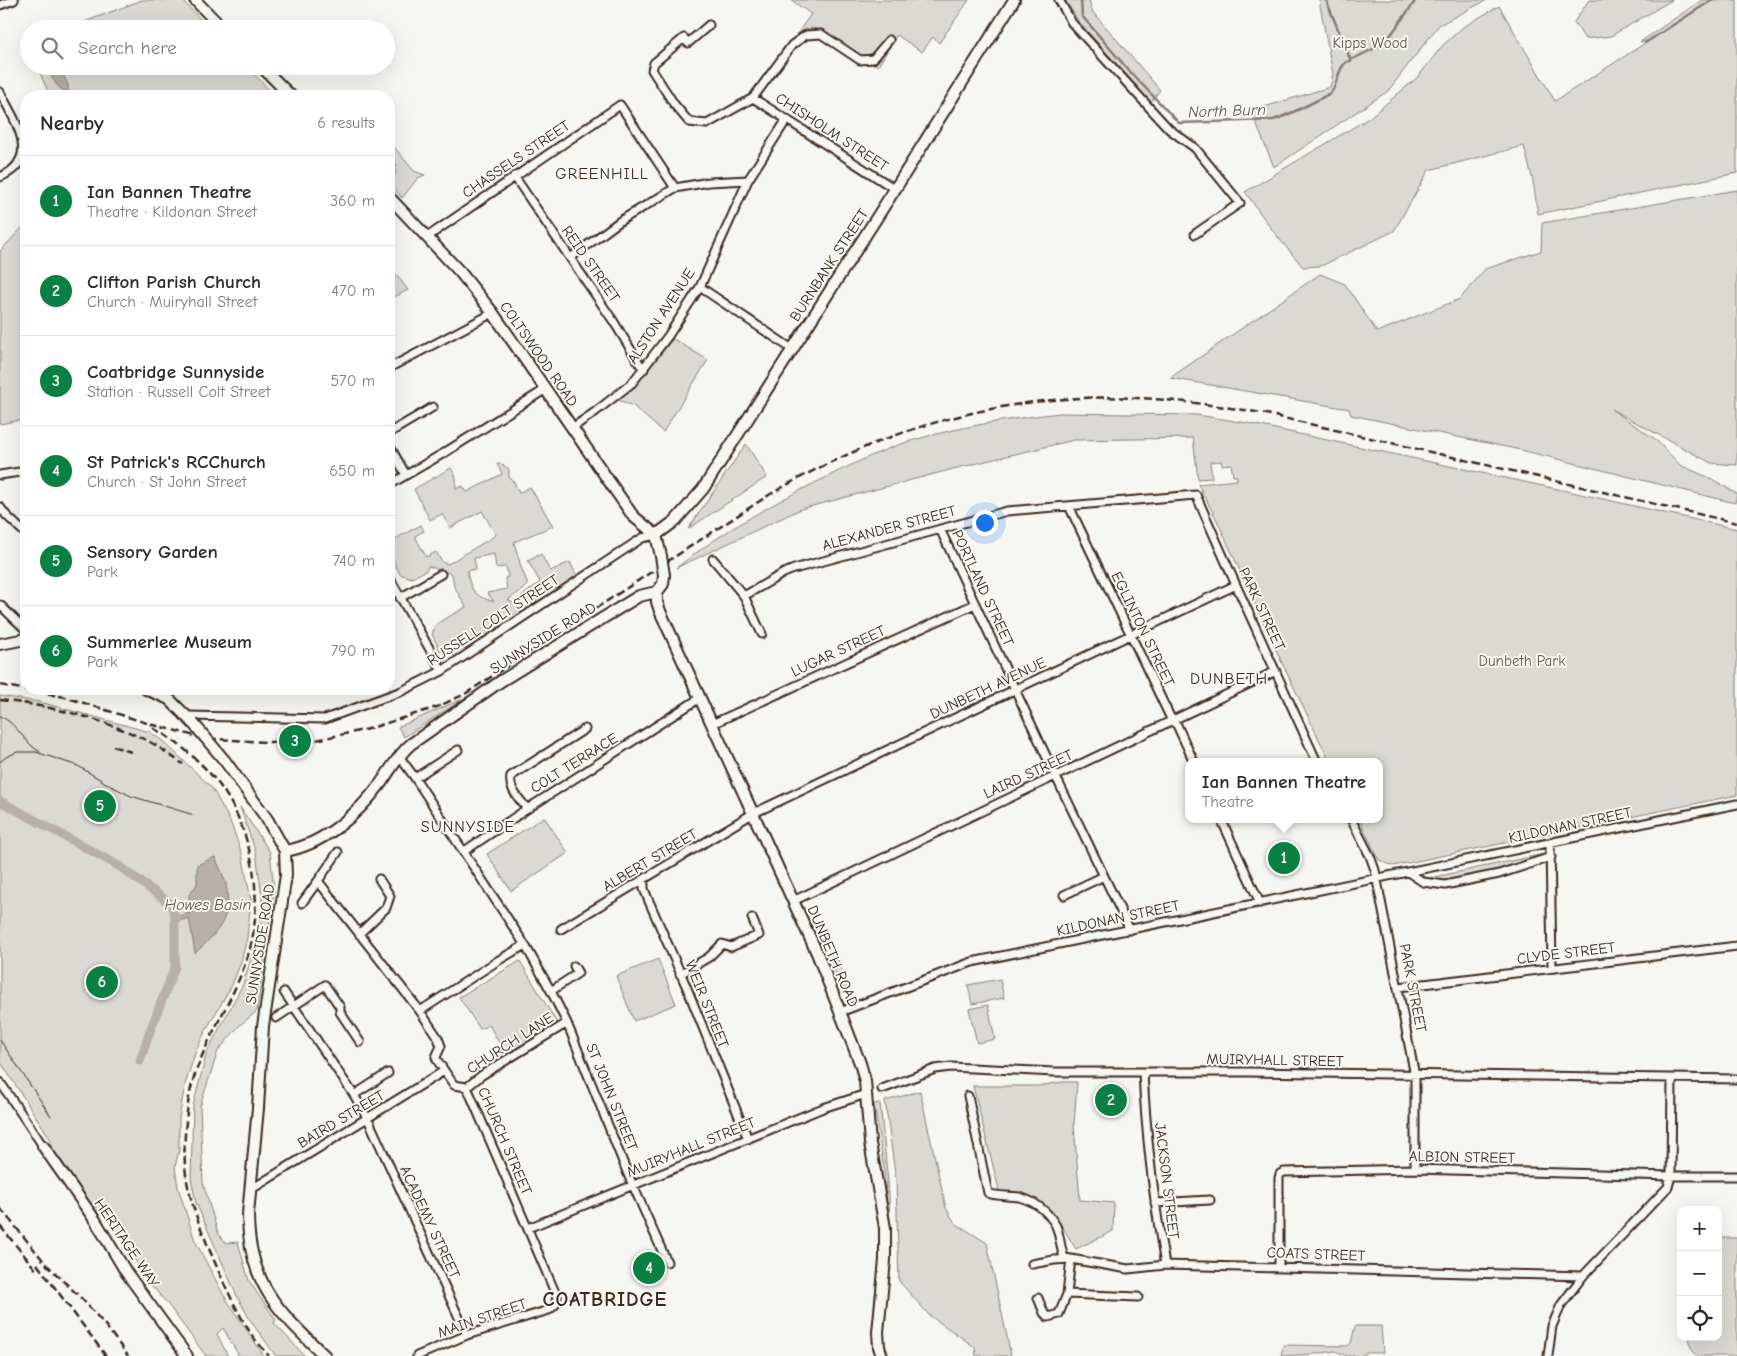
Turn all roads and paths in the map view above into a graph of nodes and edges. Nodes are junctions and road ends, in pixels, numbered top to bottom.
1 (14, 0) edge
2 (195, 0) edge
3 (1014, 0) edge
4 (1058, 0) edge
5 (0, 5) edge
6 (214, 20) edge
7 (709, 25) dead end
8 (889, 40) dead end
9 (269, 75) edge
10 (285, 90) edge
11 (0, 92) edge
12 (753, 98) junction
13 (787, 118) junction
14 (20, 130) edge
15 (20, 165) edge
16 (514, 176) junction
17 (0, 177) edge
18 (748, 180) junction
19 (675, 188) junction
20 (895, 189) junction
21 (395, 203) edge
22 (1195, 234) dead end
23 (427, 237) junction
24 (570, 258) junction
25 (700, 287) junction
26 (493, 313) junction
27 (792, 349) junction
28 (395, 365) edge
29 (644, 369) junction
30 (546, 389) junction
31 (433, 407) dead end
32 (572, 428) junction
33 (395, 429) edge
34 (395, 456) edge
35 (20, 472) edge
36 (0, 475) edge
37 (406, 475) junction
38 (395, 481) edge
39 (1196, 495) joint
40 (1069, 506) junction
41 (0, 508) edge
42 (20, 529) edge
43 (940, 529) junction
44 (656, 535) junction
45 (713, 559) dead end
46 (441, 574) dead end
47 (1236, 585) junction
48 (395, 588) edge
49 (657, 592) junction
50 (744, 596) junction
51 (400, 598) junction
52 (975, 604) junction
53 (0, 605) edge
54 (20, 624) edge
55 (762, 634) dead end
56 (1131, 636) junction
57 (20, 640) edge
58 (0, 644) edge
59 (1276, 671) junction
60 (442, 672) junction
61 (1016, 690) junction
62 (395, 694) edge
63 (160, 695) edge
64 (391, 695) edge
65 (700, 698) junction
66 (191, 719) junction
67 (1172, 721) junction
68 (712, 724) junction
69 (585, 729) dead end
70 (458, 750) dead end
71 (399, 756) junction
72 (1192, 758) edge
73 (1315, 758) edge
74 (1056, 777) junction
75 (415, 778) junction
76 (1737, 804) edge
77 (527, 809) junction
78 (752, 814) junction
79 (1223, 823) edge
80 (1353, 823) edge
81 (1550, 843) junction
82 (285, 851) junction
83 (338, 852) dead end
84 (464, 852) junction
85 (1551, 857) junction
86 (1408, 872) junction
87 (1104, 876) junction
88 (379, 879) dead end
89 (644, 879) junction
90 (1376, 879) junction
91 (318, 882) junction
92 (1064, 895) dead end
93 (793, 900) junction
94 (302, 902) dead end
95 (1260, 903) junction
96 (752, 918) dead end
97 (561, 930) dead end
98 (1130, 930) junction
99 (358, 934) junction
100 (525, 946) junction
101 (1737, 946) edge
102 (574, 966) dead end
103 (1552, 968) junction
104 (680, 974) junction
105 (1399, 987) junction
106 (551, 991) junction
107 (284, 992) dead end
108 (294, 1006) junction
109 (420, 1011) junction
110 (840, 1012) junction
111 (276, 1018) dead end
112 (567, 1023) junction
113 (360, 1042) dead end
114 (444, 1071) junction
115 (1143, 1072) junction
116 (388, 1073) dead end
117 (1415, 1076) junction
118 (1672, 1079) junction
119 (1737, 1080) edge
120 (0, 1082) edge
121 (467, 1087) junction
122 (882, 1089) dead end
123 (866, 1094) junction
124 (354, 1095) junction
125 (968, 1096) dead end
126 (368, 1119) junction
127 (748, 1139) junction
128 (43, 1146) joint
129 (1415, 1169) junction
130 (1671, 1176) junction
131 (1737, 1176) edge
132 (633, 1186) junction
133 (250, 1190) junction
134 (1210, 1200) dead end
135 (1155, 1203) junction
136 (528, 1228) junction
137 (1071, 1259) junction
138 (667, 1262) dead end
139 (1032, 1264) dead end
140 (1165, 1264) junction
141 (1279, 1268) junction
142 (1583, 1276) junction
143 (1067, 1294) junction
144 (1138, 1297) dead end
145 (1038, 1298) dead end
146 (555, 1305) joint
147 (467, 1335) junction
148 (187, 1356) edge
149 (325, 1356) edge
150 (417, 1356) edge
151 (882, 1356) edge
152 (1548, 1356) edge

1 - 5 street
2 - 6 main road
3 - 20 main road, BURNBANK STREET
4 - 22 street
7 - 12 street
8 - 12 street
9 - 10 main road
11 - 14 street
12 - 13 street, CHISHOLM STREET
13 - 18 street, ALSTON AVENUE
13 - 20 street, CHISHOLM STREET
15 - 17 street
16 - 19 street, CHASSELS STREET
16 - 23 street, CHASSELS STREET
16 - 24 street, REID STREET
18 - 19 street
18 - 25 street, ALSTON AVENUE
19 - 24 street
20 - 27 main road, BURNBANK STREET
21 - 23 main road, COLTSWOOD ROAD
23 - 26 main road, COLTSWOOD ROAD
24 - 29 street, REID STREET
25 - 27 street
25 - 29 street, ALSTON AVENUE
26 - 28 street
26 - 30 main road, COLTSWOOD ROAD
27 - 44 main road, BURNBANK STREET
29 - 32 street, ALSTON AVENUE
30 - 32 main road, COLTSWOOD ROAD
30 - 37 street
31 - 33 street
32 - 44 main road, COLTSWOOD ROAD
34 - 37 street
35 - 36 street
37 - 38 street
39 - 40 street, ALEXANDER STREET
39 - 47 street, PARK STREET
40 - 43 street, ALEXANDER STREET
40 - 56 street, EGLINTON STREET
41 - 42 street
43 - 50 street, ALEXANDER STREET
43 - 52 street, PORTLAND STREET
44 - 49 main road, bridge
44 - 60 street, RUSSELL COLT STREET
45 - 50 street
46 - 51 street
47 - 56 street, DUNBETH AVENUE
47 - 59 street, PARK STREET
48 - 51 street
49 - 65 main road, DUNBETH ROAD
49 - 71 main road, SUNNYSIDE ROAD
50 - 55 street
51 - 60 street
52 - 61 street, PORTLAND STREET
52 - 68 street, LUGAR STREET
53 - 54 street
56 - 61 street, DUNBETH AVENUE
56 - 67 street, EGLINTON STREET
57 - 58 main road
59 - 67 street, LAIRD STREET
59 - 73 street, PARK STREET
60 - 62 street, RUSSELL COLT STREET
61 - 74 street, PORTLAND STREET
61 - 78 street, DUNBETH AVENUE
63 - 66 main road
64 - 66 street, RUSSELL COLT STREET
65 - 68 main road, DUNBETH ROAD
65 - 77 street, COLT TERRACE
66 - 82 main road, bridge
67 - 72 street, EGLINTON STREET
67 - 74 street, LAIRD STREET
68 - 78 main road, DUNBETH ROAD
69 - 77 street
70 - 75 street
71 - 75 street, ST JOHN STREET
71 - 82 main road, SUNNYSIDE ROAD
74 - 87 street, PORTLAND STREET
74 - 93 street, LAIRD STREET
75 - 84 street, ST JOHN STREET
76 - 81 street, KILDONAN STREET
77 - 84 street, COLT TERRACE
78 - 89 street, ALBERT STREET
78 - 93 main road, DUNBETH ROAD
79 - 95 street
80 - 90 street, PARK STREET
81 - 85 street
81 - 86 street, KILDONAN STREET
82 - 133 main road, SUNNYSIDE ROAD
83 - 91 street
84 - 100 street, ST JOHN STREET
85 - 86 street, KILDONAN STREET
85 - 103 street
86 - 90 street, KILDONAN STREET
87 - 92 street
87 - 98 street, PORTLAND STREET
88 - 99 street
89 - 97 street, ALBERT STREET
89 - 104 street, WEIR STREET
90 - 95 street, KILDONAN STREET
90 - 105 street, PARK STREET
91 - 94 street
91 - 99 street
93 - 110 main road, DUNBETH ROAD
95 - 98 street, KILDONAN STREET
96 - 104 street
98 - 110 street, KILDONAN STREET
99 - 109 street
100 - 106 street, ST JOHN STREET
100 - 109 street
101 - 103 street, CLYDE STREET
102 - 106 street
103 - 105 street, CLYDE STREET
104 - 127 street, WEIR STREET
105 - 117 street, PARK STREET
106 - 112 street, ST JOHN STREET
107 - 108 street, ACADEMY STREET
108 - 111 street
108 - 113 street
108 - 124 street, ACADEMY STREET
109 - 114 street
110 - 123 main road, DUNBETH ROAD
112 - 121 street, CHURCH LANE
112 - 132 street, ST JOHN STREET
114 - 121 street, CHURCH STREET
114 - 126 street, BAIRD STREET
115 - 117 street, MUIRYHALL STREET
115 - 122 street, MUIRYHALL STREET
115 - 135 street, JACKSON STREET
116 - 124 street
117 - 118 street, MUIRYHALL STREET
117 - 129 street, PARK STREET
118 - 119 street, MUIRYHALL STREET
118 - 130 street
120 - 128 street
121 - 136 street, CHURCH STREET
123 - 127 street, MUIRYHALL STREET
123 - 151 main road, DUNBETH ROAD
124 - 126 street, ACADEMY STREET
125 - 137 street
126 - 133 street, BAIRD STREET
126 - 147 street, ACADEMY STREET
127 - 132 street, MUIRYHALL STREET
128 - 148 main road, HERITAGE WAY
129 - 130 street, ALBION STREET
129 - 141 street, ALBION STREET
130 - 131 street, ALBION STREET
130 - 142 street
132 - 136 street, MUIRYHALL STREET
132 - 138 street, ST JOHN STREET
133 - 149 main road, SUNNYSIDE ROAD
134 - 135 street
135 - 140 street, JACKSON STREET
136 - 146 street, CHURCH STREET
137 - 139 street, COATS STREET
137 - 140 street, COATS STREET
137 - 143 street
140 - 141 street, COATS STREET
141 - 142 street, COATS STREET
142 - 152 street
143 - 144 street
143 - 145 street
146 - 147 street, MAIN STREET
147 - 150 street, MAIN STREET

